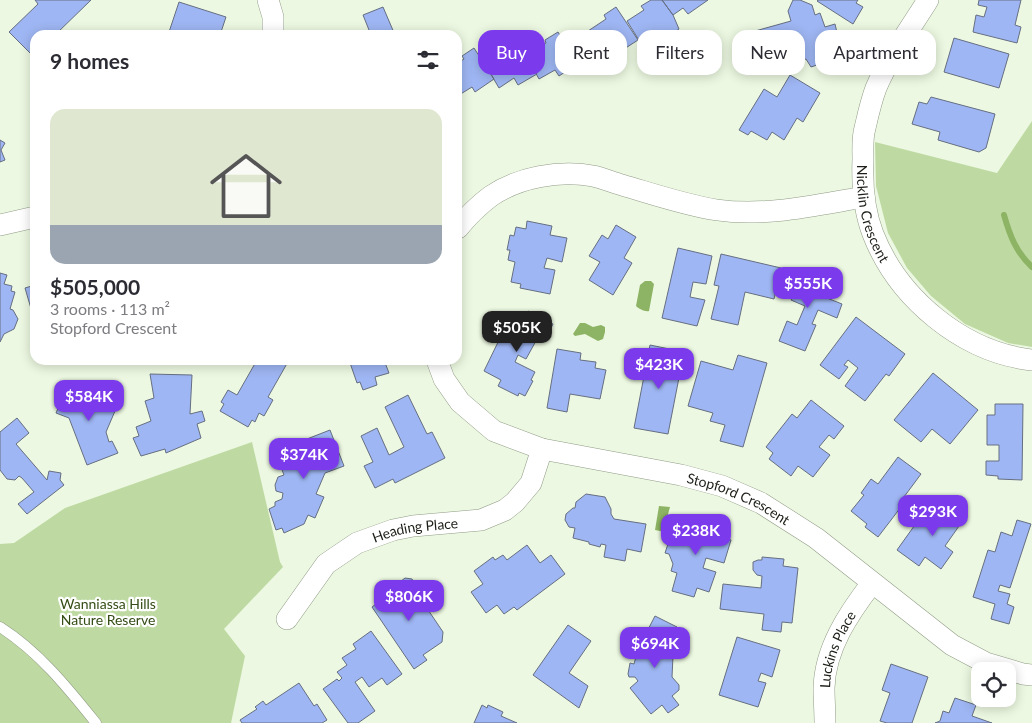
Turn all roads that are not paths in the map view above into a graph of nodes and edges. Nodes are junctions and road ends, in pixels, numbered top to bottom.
1 (268, 0) edge
2 (928, 0) edge
3 (273, 30) edge
4 (864, 196) junction
5 (30, 218) edge
6 (462, 218) edge
7 (0, 225) edge
8 (1032, 360) edge
9 (440, 365) edge
10 (542, 449) junction
11 (872, 583) junction
12 (287, 619) dead end
13 (0, 627) edge
14 (1032, 675) edge
15 (96, 723) edge
16 (825, 723) edge

1 - 3 street
2 - 4 street, Nicklin Crescent
4 - 6 street
4 - 8 street, Nicklin Crescent
5 - 7 street
9 - 10 street, Stopford Crescent
10 - 11 street, Stopford Crescent
10 - 12 street, Heading Place
11 - 14 street, Stopford Crescent
11 - 16 street, Luckins Place
13 - 15 lane

